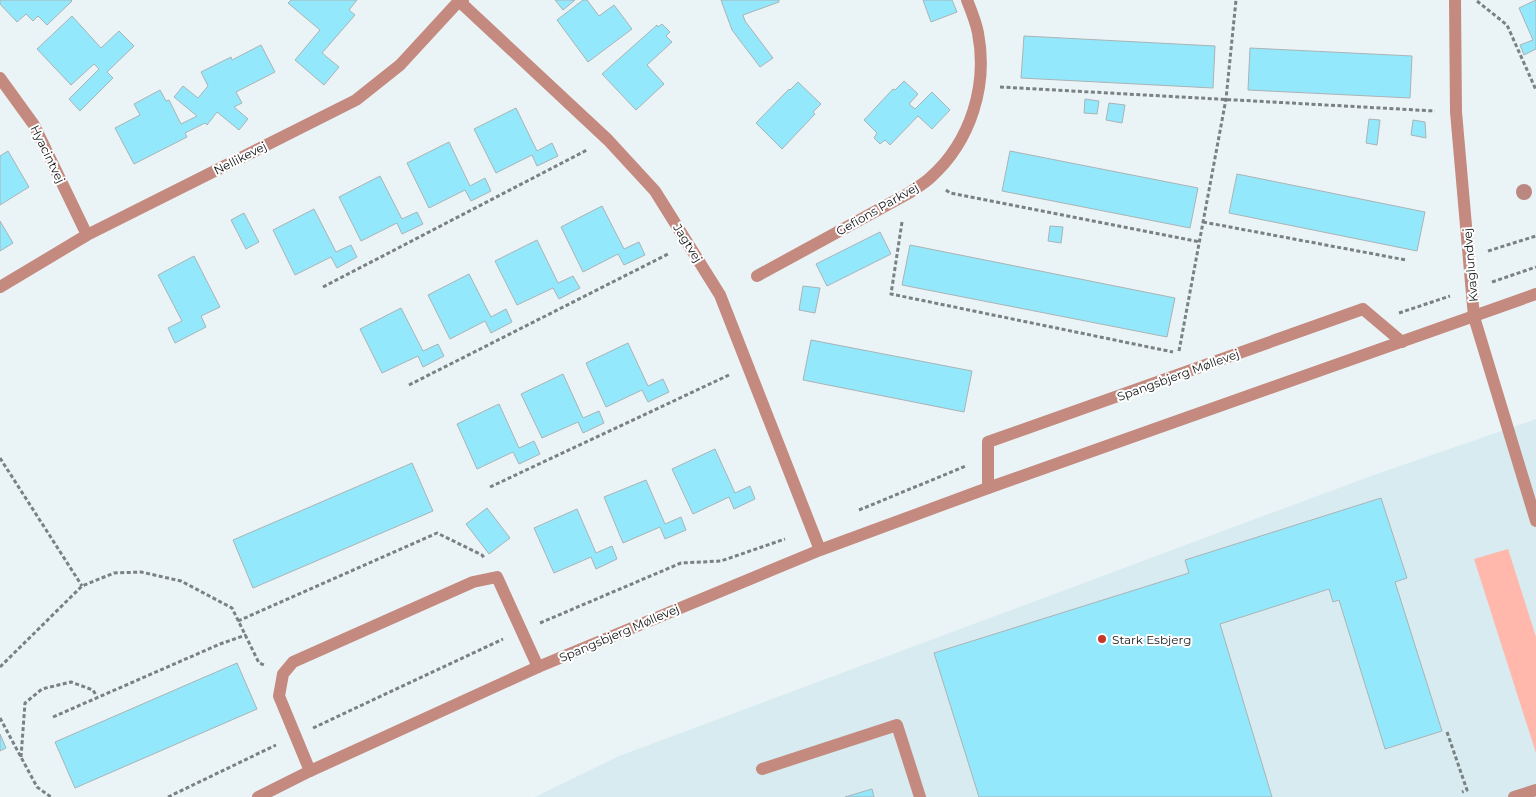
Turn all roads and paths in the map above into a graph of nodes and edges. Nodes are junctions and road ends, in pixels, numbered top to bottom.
1 (460, 0) edge
2 (967, 0) edge
3 (1236, 0) edge
4 (1455, 0) edge
5 (1476, 0) edge
6 (0, 78) edge
7 (980, 86) junction
8 (1536, 90) edge
9 (1226, 100) junction
10 (1456, 112) junction
11 (608, 140) junction
12 (932, 177) junction
13 (892, 202) junction
14 (1203, 222) junction
15 (87, 235) junction
16 (1536, 236) edge
17 (1200, 242) junction
18 (689, 244) junction
19 (1469, 256) junction
20 (1406, 260) dead end
21 (757, 276) dead end
22 (0, 287) edge
23 (323, 287) dead end
24 (1536, 294) edge
25 (1474, 317) junction
26 (1402, 342) junction
27 (748, 366) junction
28 (409, 385) dead end
29 (0, 458) edge
30 (988, 458) junction
31 (490, 487) dead end
32 (988, 488) junction
33 (856, 512) dead end
34 (1536, 521) edge
35 (812, 529) junction
36 (820, 550) junction
37 (497, 577) junction
38 (82, 586) junction
39 (238, 620) junction
40 (521, 631) junction
41 (246, 635) junction
42 (0, 667) edge
43 (538, 667) junction
44 (283, 674) junction
45 (97, 697) junction
46 (53, 717) dead end
47 (0, 718) edge
48 (1447, 732) dead end
49 (295, 736) junction
50 (21, 757) junction
51 (762, 769) dead end
52 (310, 771) junction
53 (1536, 790) edge
54 (1462, 792) dead end
55 (51, 797) edge
56 (168, 797) edge
57 (258, 797) edge
58 (920, 797) edge
59 (1514, 797) edge

1 - 11 street, Jagtvej
1 - 15 street, Nellikevej
2 - 7 street, Gefions Parkvej
3 - 9 path
4 - 10 street, Kvaglundvej
5 - 8 path
6 - 15 street, Hyacintvej
7 - 9 path
7 - 12 street, Gefions Parkvej
9 - 10 path
9 - 14 path
10 - 19 street, Kvaglundvej
11 - 18 street, Jagtvej
11 - 23 path
12 - 13 street, Gefions Parkvej
12 - 17 path
13 - 17 path
13 - 21 street, Gefions Parkvej
14 - 17 path
14 - 20 path
15 - 22 street, Nellikevej
16 - 19 path
18 - 27 street, Jagtvej
18 - 28 path
19 - 25 street, Kvaglundvej
24 - 25 street, Spangsbjerg Møllevej
25 - 26 street, Spangsbjerg Møllevej
25 - 34 street, Kvaglundvej
26 - 30 street, Spangsbjerg Møllevej
26 - 32 street, Spangsbjerg Møllevej
27 - 31 path
27 - 35 street, Jagtvej
29 - 38 path
30 - 32 street, Spangsbjerg Møllevej
30 - 33 path
32 - 36 street, Spangsbjerg Møllevej
35 - 36 street, Jagtvej
35 - 40 path
36 - 43 street, Spangsbjerg Møllevej
37 - 39 path
37 - 40 street
37 - 44 street
38 - 39 path
38 - 42 path
39 - 41 path
40 - 43 street
40 - 49 path
41 - 44 path
41 - 45 path
43 - 52 street, Spangsbjerg Møllevej
44 - 49 street
45 - 46 path
45 - 50 path
47 - 50 path
48 - 54 path
49 - 52 street
49 - 56 path
50 - 55 path
51 - 58 street
52 - 57 street, Spangsbjerg Møllevej
53 - 59 street

